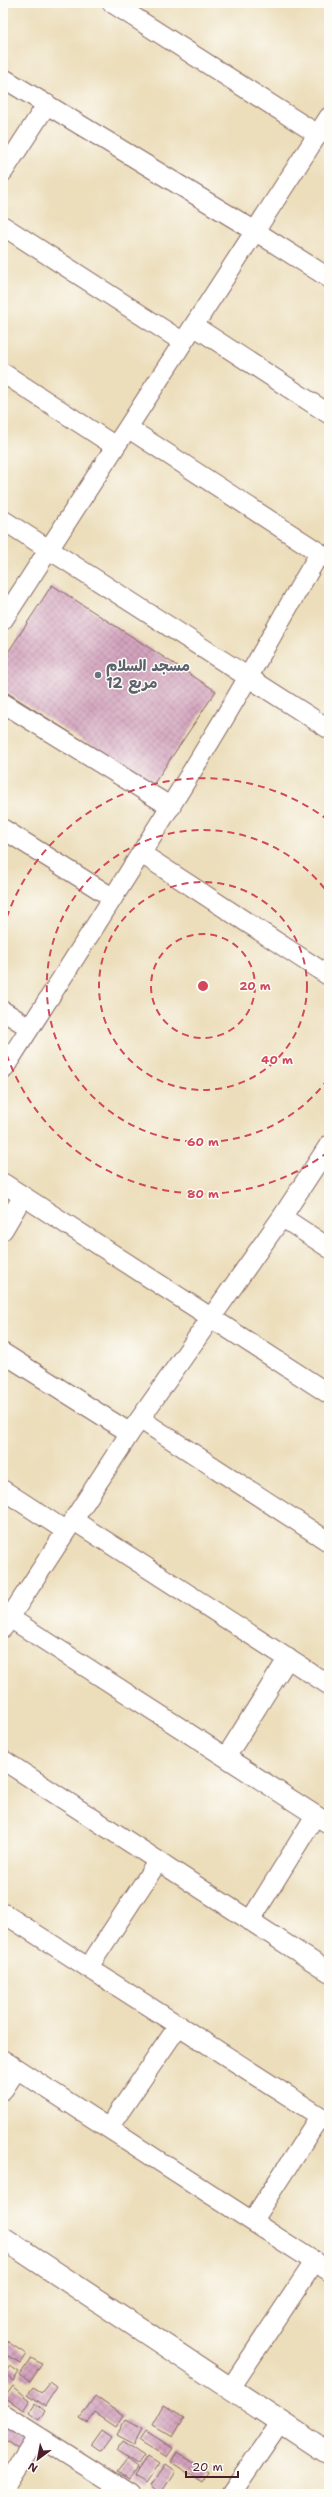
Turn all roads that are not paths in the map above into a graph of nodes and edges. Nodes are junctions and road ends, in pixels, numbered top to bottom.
1 (119, 5) edge
2 (3, 78) edge
3 (47, 104) junction
4 (325, 126) edge
5 (3, 172) edge
6 (3, 226) edge
7 (255, 231) junction
8 (329, 278) edge
9 (194, 326) junction
10 (183, 342) junction
11 (3, 373) edge
12 (329, 414) edge
13 (128, 428) junction
14 (115, 446) junction
15 (3, 520) edge
16 (48, 550) junction
17 (324, 556) edge
18 (3, 620) edge
19 (248, 678) junction
20 (3, 702) edge
21 (329, 729) edge
22 (171, 806) junction
23 (3, 829) edge
24 (142, 854) junction
25 (113, 898) junction
26 (329, 976) edge
27 (3, 1011) edge
28 (30, 1028) junction
29 (3, 1070) edge
30 (329, 1145) edge
31 (3, 1183) edge
32 (23, 1196) junction
33 (282, 1217) junction
34 (3, 1230) edge
35 (329, 1248) edge
36 (212, 1318) junction
37 (3, 1353) edge
38 (329, 1394) edge
39 (135, 1426) junction
40 (3, 1490) edge
41 (69, 1525) junction
42 (329, 1542) edge
43 (6, 1623) edge
44 (288, 1658) junction
45 (329, 1686) edge
46 (226, 1757) junction
47 (3, 1760) edge
48 (322, 1820) edge
49 (158, 1861) junction
50 (3, 1913) edge
51 (250, 1921) junction
52 (88, 1968) junction
53 (329, 1972) edge
54 (179, 2025) junction
55 (10, 2065) edge
56 (3, 2090) edge
57 (324, 2119) edge
58 (109, 2127) junction
59 (252, 2221) junction
60 (3, 2238) edge
61 (322, 2266) edge
62 (230, 2389) junction
63 (3, 2414) edge
64 (280, 2422) junction
65 (38, 2436) junction
66 (329, 2454) edge
67 (3, 2490) edge
68 (122, 2492) edge
69 (232, 2494) edge

1 - 4 street
2 - 3 street
3 - 5 street
3 - 7 street
4 - 7 street
6 - 10 street
7 - 8 street
7 - 9 street
9 - 10 street
9 - 12 street
10 - 13 street
11 - 14 street
13 - 14 street
13 - 17 street
14 - 16 street
15 - 16 street
16 - 18 street
16 - 19 street
17 - 19 street
19 - 21 street
19 - 22 street
20 - 22 street
22 - 24 street
23 - 25 street
24 - 25 street
24 - 26 street
25 - 28 street
27 - 28 street
28 - 29 street
30 - 33 street
31 - 32 street
32 - 34 street
32 - 36 street
33 - 35 street
33 - 36 street
36 - 38 street
36 - 39 street
37 - 39 street
39 - 41 street
39 - 42 street
40 - 41 street
41 - 43 street
41 - 44 street
43 - 46 street
44 - 45 street
44 - 46 street
46 - 48 street
47 - 49 street
48 - 51 street
49 - 51 street
49 - 52 street
50 - 52 street
51 - 53 street
52 - 54 street
54 - 57 street
54 - 58 street
55 - 56 street
55 - 58 street
57 - 59 street
58 - 59 street
59 - 61 street
60 - 62 street
61 - 62 street
62 - 64 street
63 - 65 street
64 - 66 street
64 - 69 street
65 - 67 street
65 - 68 street

